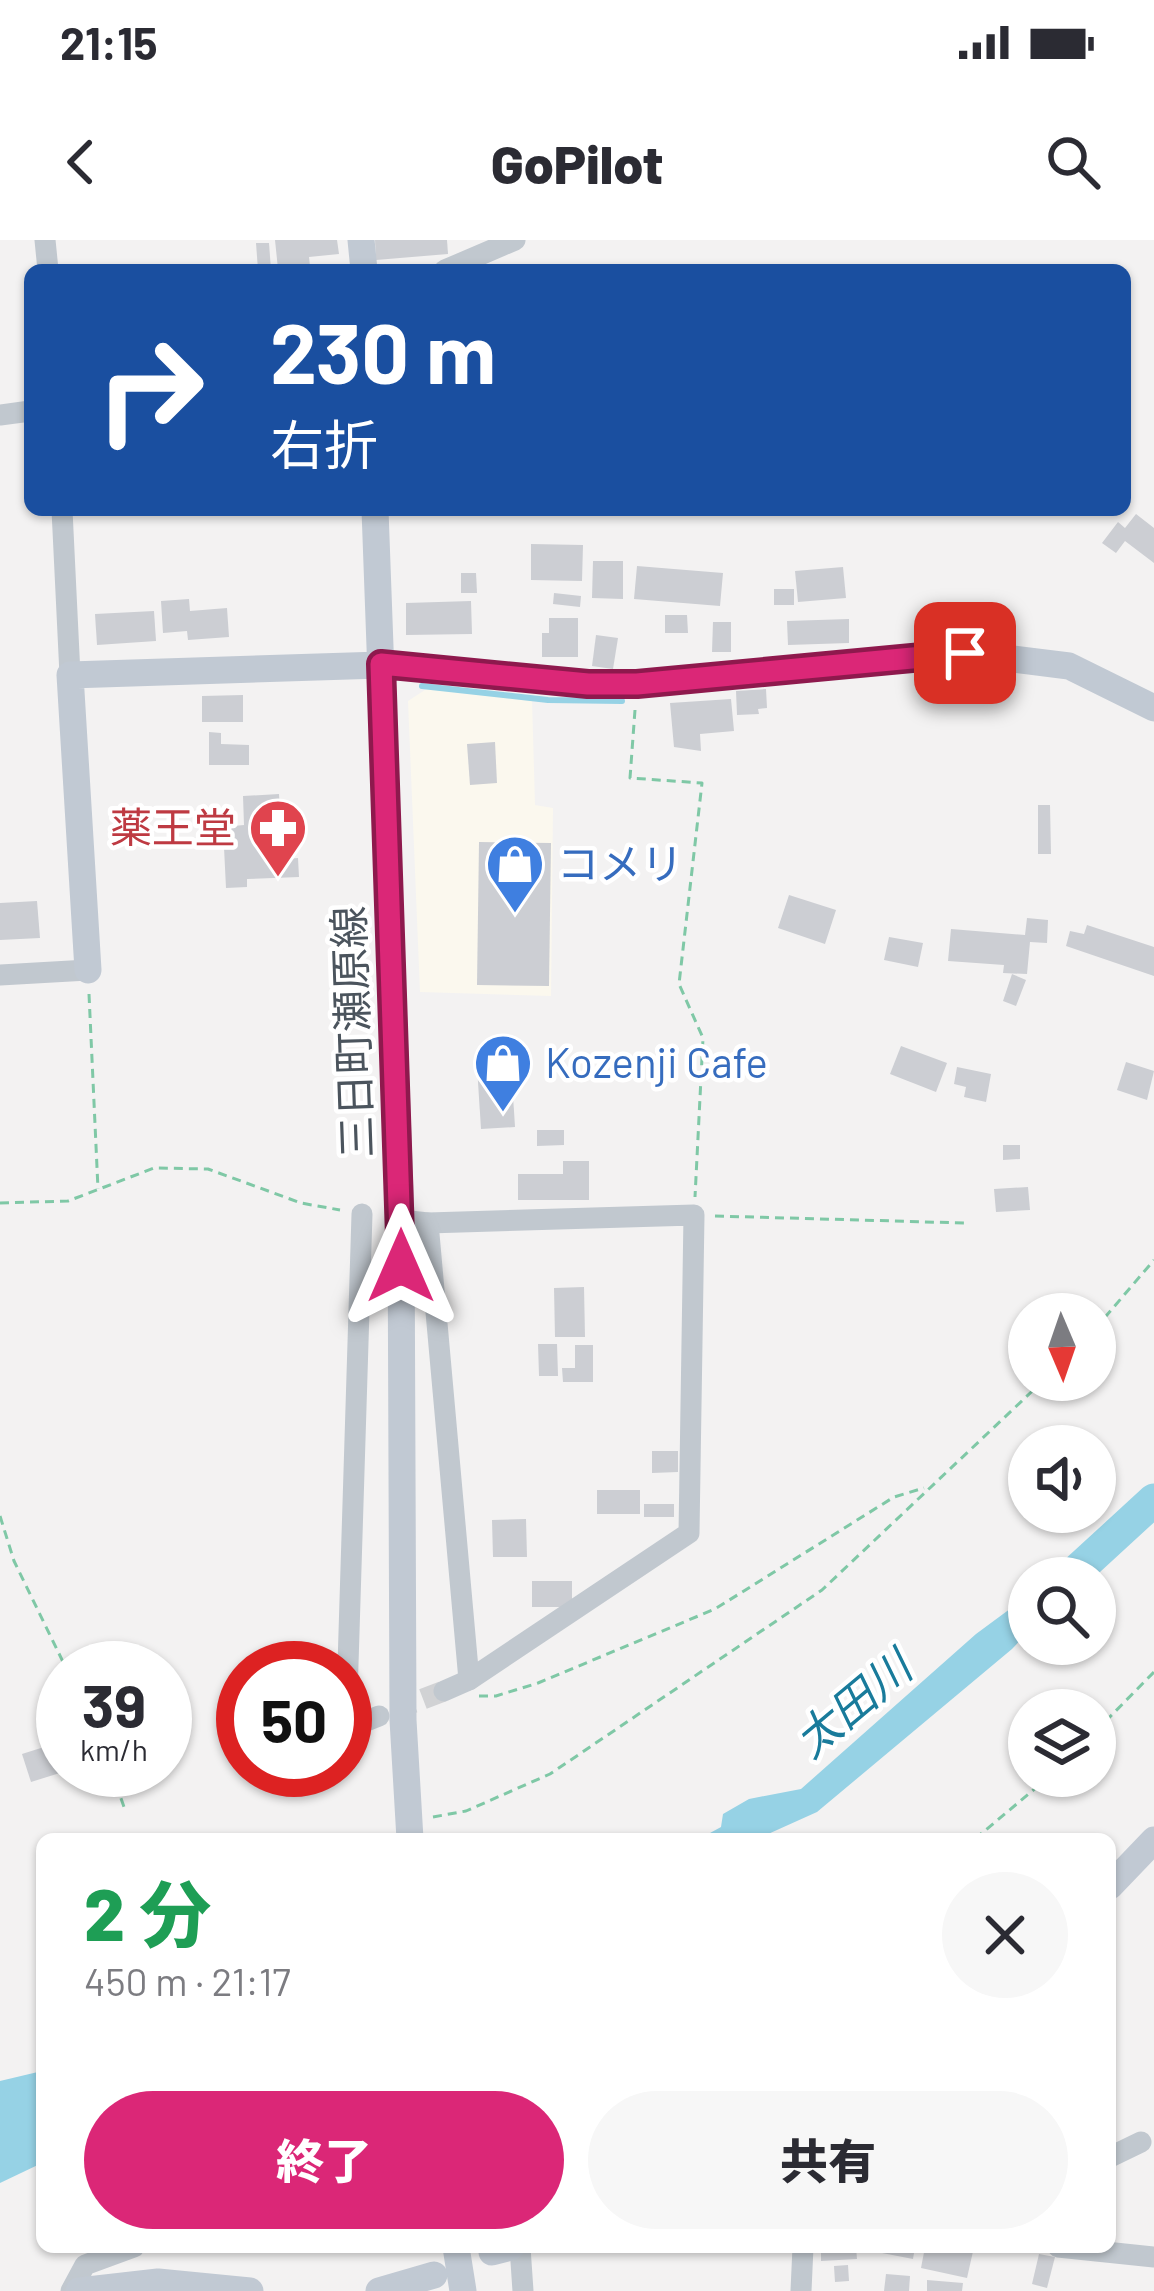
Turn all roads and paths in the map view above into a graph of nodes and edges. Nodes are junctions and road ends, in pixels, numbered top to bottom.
1 (515, 240) edge
2 (459, 264) edge
3 (62, 516) edge
4 (374, 516) edge
5 (381, 664) junction
6 (70, 675) junction
7 (637, 684) junction
8 (1154, 708) edge
9 (88, 970) junction
10 (0, 975) edge
11 (99, 1190) junction
12 (0, 1204) edge
13 (362, 1214) joint
14 (694, 1216) junction
15 (415, 1222) junction
16 (965, 1223) dead end
17 (1154, 1260) edge
18 (1116, 1304) edge
19 (1021, 1401) edge
20 (926, 1488) junction
21 (0, 1516) edge
22 (53, 1641) edge
23 (1154, 1672) edge
24 (470, 1680) junction
25 (444, 1691) tunnel mouth
26 (1116, 1711) edge
27 (379, 1716) tunnel mouth
28 (120, 1797) edge
29 (1025, 1797) edge
30 (124, 1807) dead end
31 (415, 1829) edge
32 (982, 1833) edge
33 (1154, 1840) edge
34 (1116, 1880) edge
35 (1141, 2142) dead end
36 (1116, 2154) edge
37 (117, 2253) edge
38 (457, 2253) edge
39 (509, 2253) edge
40 (803, 2253) edge
41 (1110, 2253) edge
42 (1154, 2258) edge
43 (418, 2284) edge
44 (75, 2291) edge
45 (250, 2291) edge
46 (379, 2291) edge
47 (463, 2291) edge
48 (523, 2291) edge
49 (801, 2291) edge

1 - 2 street
3 - 6 street
4 - 5 street, 三日町瀬原線
5 - 6 street
5 - 7 street
5 - 15 street, 三日町瀬原線
6 - 9 street
7 - 8 street
7 - 14 path
9 - 10 street
9 - 11 path
11 - 12 path
11 - 13 path
13 - 27 street
14 - 15 street
14 - 16 path
14 - 24 street
15 - 24 street
15 - 31 street, 三日町瀬原線
17 - 18 path
19 - 20 path
20 - 24 path
20 - 31 path
21 - 22 path
23 - 26 path
24 - 25 street
28 - 30 path
29 - 32 path
33 - 34 street
35 - 36 street
37 - 44 street
38 - 47 street
39 - 48 street
40 - 49 street
41 - 42 street
43 - 46 street
44 - 45 street

